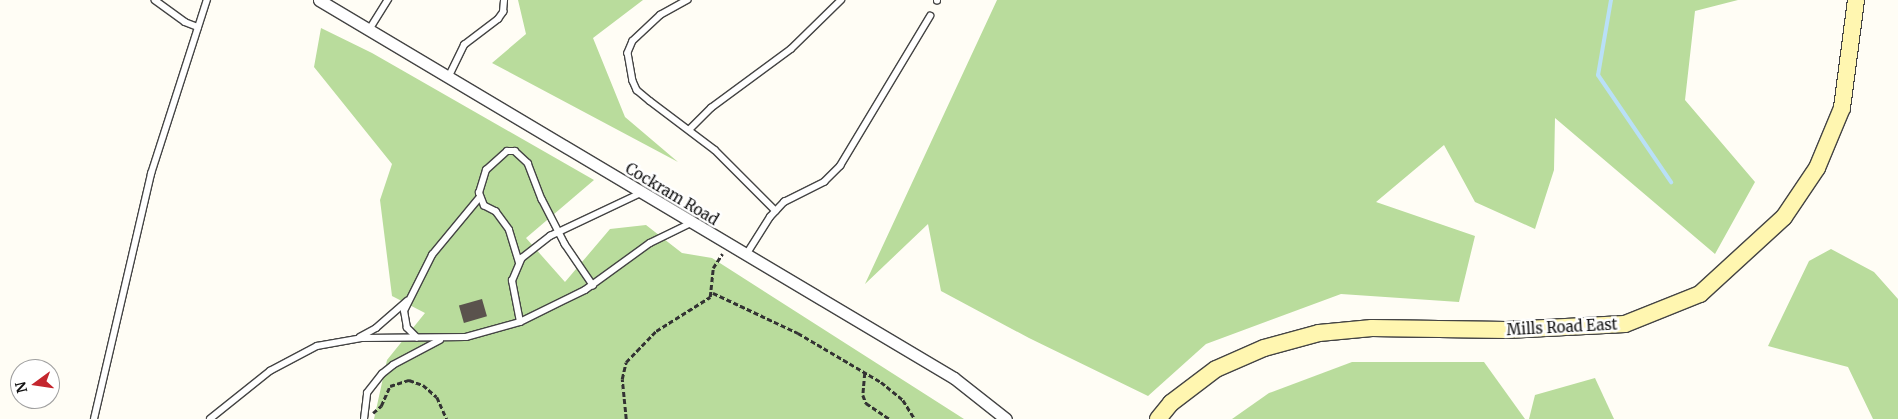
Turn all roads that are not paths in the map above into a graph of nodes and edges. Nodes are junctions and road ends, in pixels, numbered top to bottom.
1 (155, 0) edge
2 (207, 0) edge
3 (320, 0) edge
4 (388, 0) edge
5 (504, 0) edge
6 (688, 0) edge
7 (841, 0) edge
8 (1856, 0) edge
9 (930, 16) dead end
10 (198, 27) junction
11 (369, 30) junction
12 (448, 78) junction
13 (689, 130) junction
14 (640, 193) junction
15 (480, 197) junction
16 (776, 211) junction
17 (691, 223) junction
18 (558, 232) junction
19 (746, 255) junction
20 (518, 264) junction
21 (593, 285) junction
22 (409, 299) junction
23 (520, 322) junction
24 (417, 338) junction
25 (357, 339) junction
26 (442, 339) junction
27 (94, 419) edge
28 (210, 419) edge
29 (364, 419) edge
30 (1006, 419) edge
31 (1158, 419) edge

1 - 10 lane
2 - 10 lane
3 - 11 street, Cockram Road
4 - 11 lane
5 - 12 lane
6 - 13 lane
7 - 13 lane
8 - 31 main road, Mills Road East
9 - 16 lane
10 - 27 lane
11 - 12 street, Cockram Road
12 - 14 street, Cockram Road
13 - 16 lane
14 - 17 street, Cockram Road
14 - 18 lane
15 - 18 lane
15 - 20 lane
15 - 22 lane
16 - 19 lane
17 - 19 street, Cockram Road
17 - 21 lane
18 - 20 lane
18 - 21 lane
19 - 30 street, Cockram Road
20 - 23 lane
21 - 23 lane
22 - 24 lane
22 - 25 lane
23 - 26 lane
24 - 25 lane
24 - 26 lane
25 - 28 lane
26 - 29 lane

